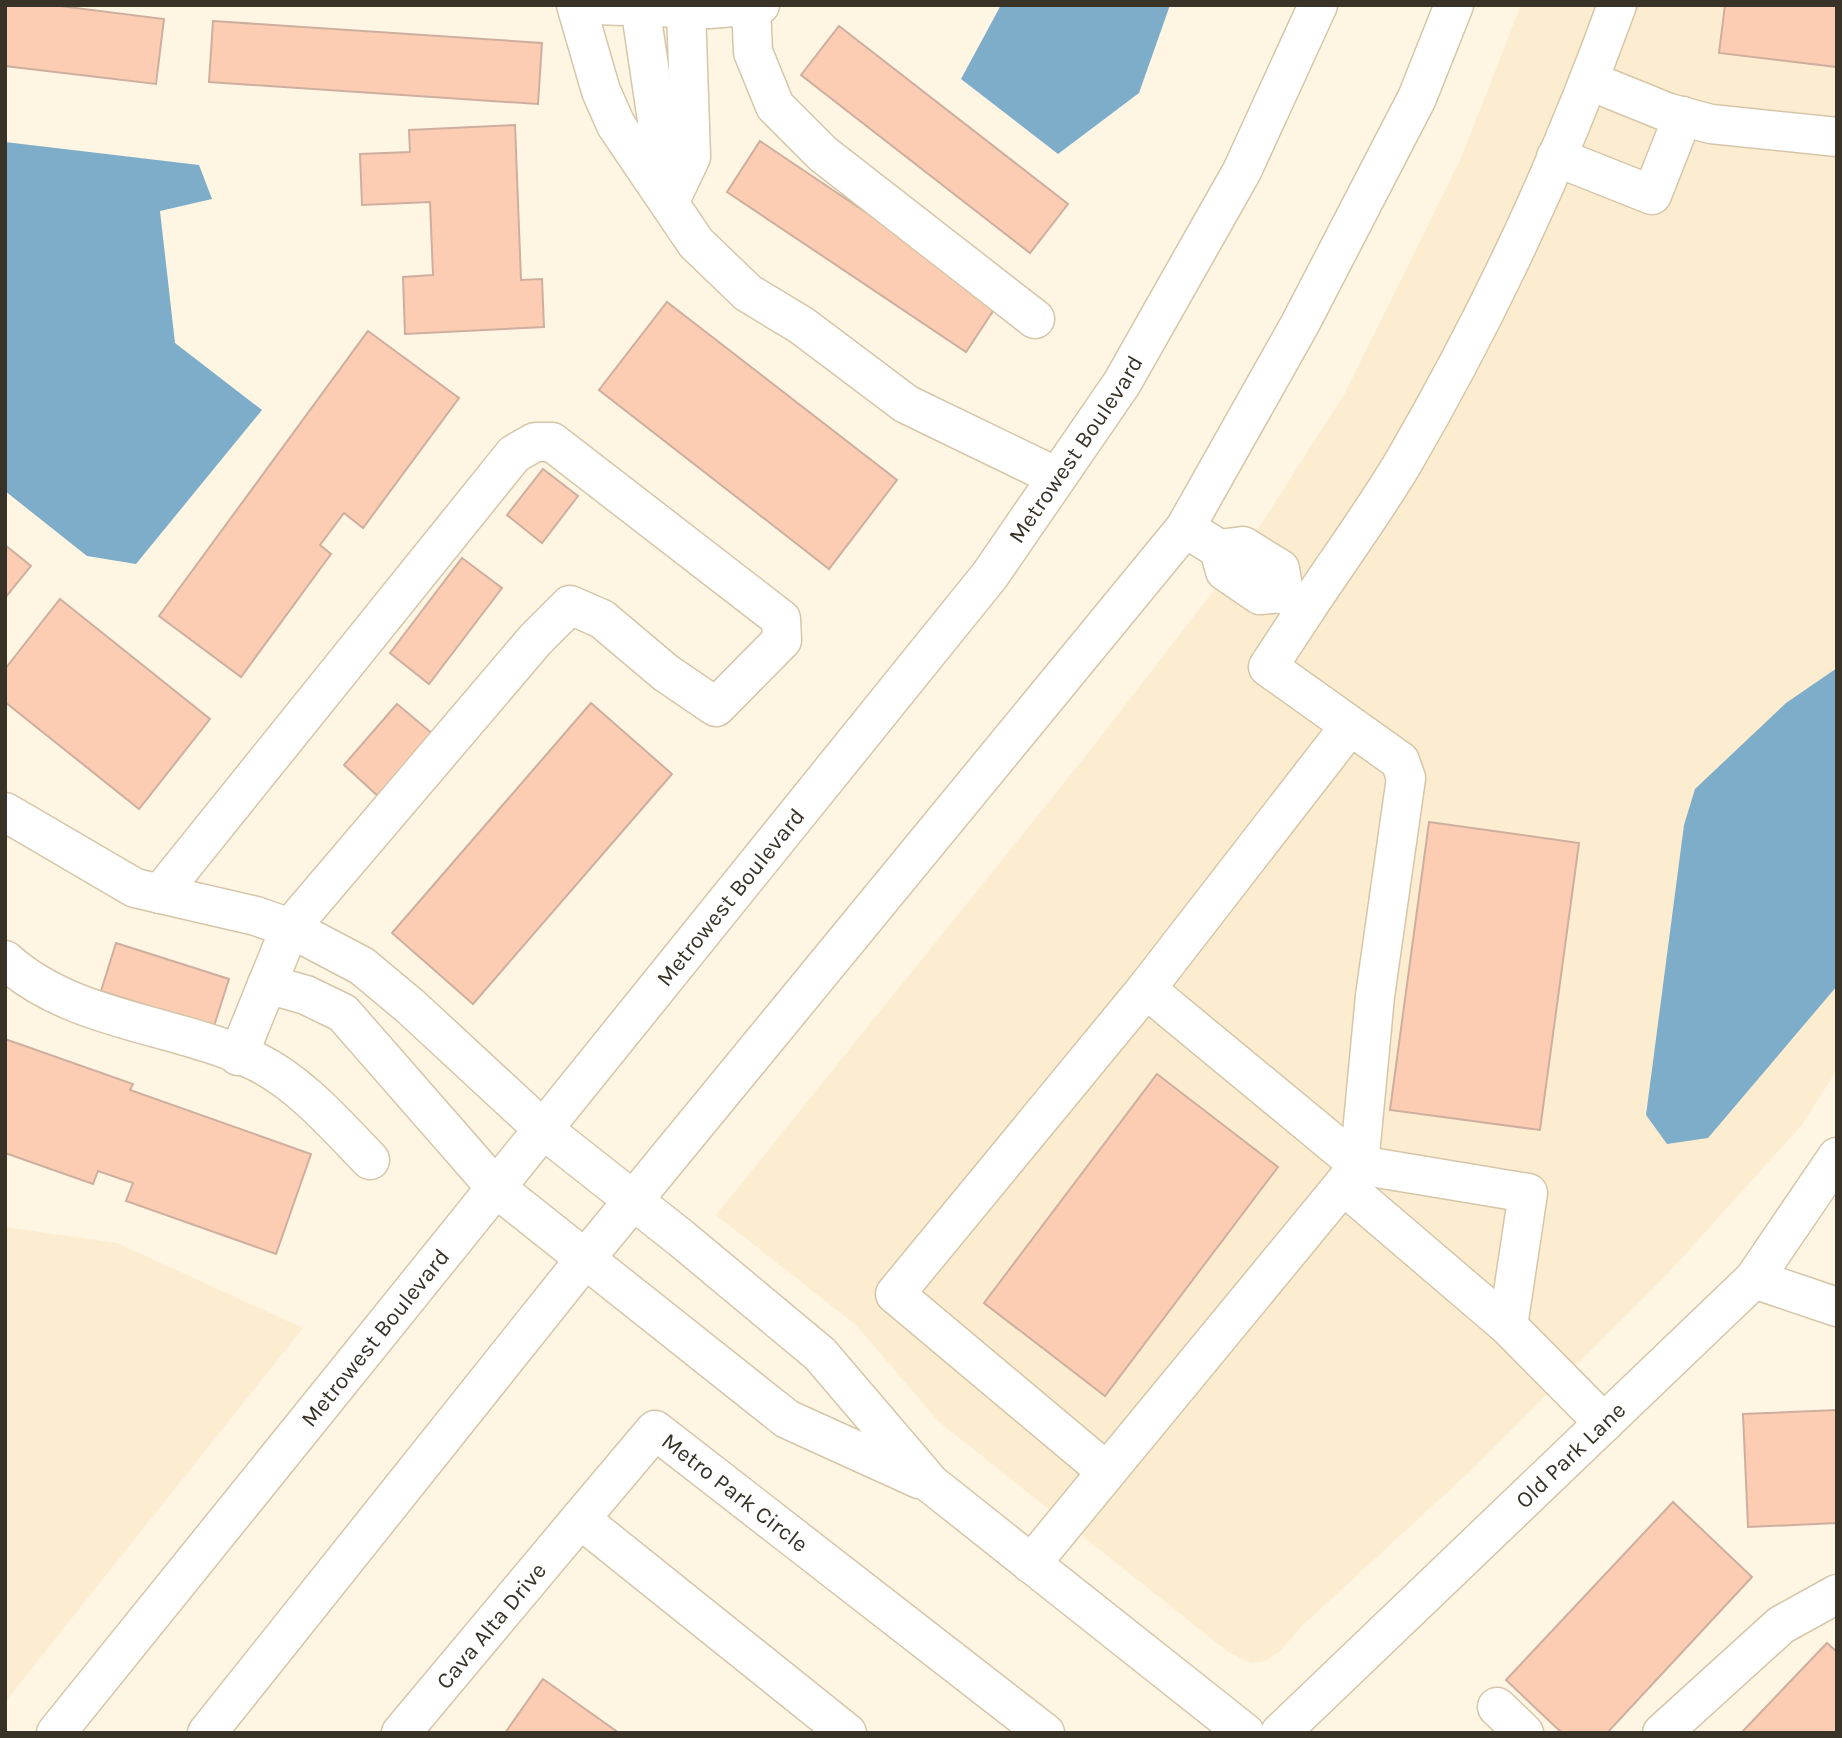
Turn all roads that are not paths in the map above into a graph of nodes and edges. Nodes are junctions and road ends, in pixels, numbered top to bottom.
1 (576, 5) edge
2 (596, 5) edge
3 (760, 5) edge
4 (1318, 5) edge
5 (1454, 5) edge
6 (1617, 5) edge
7 (640, 6) edge
8 (751, 6) edge
9 (686, 8) junction
10 (1590, 81) junction
11 (1683, 116) junction
12 (1837, 137) edge
13 (1556, 157) junction
14 (669, 203) junction
15 (1035, 319) dead end
16 (1057, 477) junction
17 (1185, 528) junction
18 (1295, 601) junction
19 (1349, 727) junction
20 (5, 812) edge
21 (160, 894) junction
22 (290, 928) junction
23 (5, 960) edge
24 (267, 984) junction
25 (1146, 989) junction
26 (238, 1056) junction
27 (544, 1130) junction
28 (370, 1160) dead end
29 (1832, 1173) edge
30 (1351, 1175) junction
31 (496, 1188) junction
32 (634, 1201) junction
33 (586, 1259) junction
34 (1754, 1279) junction
35 (1837, 1307) edge
36 (1508, 1326) junction
37 (1604, 1423) junction
38 (1106, 1471) junction
39 (930, 1484) junction
40 (580, 1519) junction
41 (1031, 1564) junction
42 (1837, 1594) edge
43 (1497, 1707) dead end
44 (56, 1733) edge
45 (207, 1733) edge
46 (401, 1733) edge
47 (848, 1733) edge
48 (1045, 1733) edge
49 (1245, 1733) edge
50 (1280, 1733) edge
51 (1524, 1733) edge
52 (1662, 1733) edge

1 - 14 street
2 - 7 street
3 - 8 street
4 - 16 street, Metrowest Boulevard
5 - 17 street
6 - 10 street
7 - 9 street
7 - 14 street
8 - 9 street
8 - 15 street
9 - 14 street
10 - 11 street
10 - 13 street
11 - 12 street
11 - 13 street
13 - 18 street
14 - 16 street
16 - 27 street, Metrowest Boulevard
17 - 18 street
17 - 32 street
18 - 19 street
19 - 25 street
19 - 30 street
20 - 21 street
21 - 22 street
21 - 22 street
22 - 24 street
22 - 27 street
23 - 26 street
24 - 26 street
24 - 31 street
25 - 30 street
25 - 38 street
26 - 28 street
27 - 31 street, Metrowest Boulevard
27 - 32 street
29 - 34 street, Old Park Lane
30 - 36 street
30 - 36 street
30 - 38 street
31 - 33 street
31 - 44 street, Metrowest Boulevard
32 - 33 street
32 - 39 street
33 - 39 street
33 - 45 street
34 - 35 street
34 - 37 street, Old Park Lane
36 - 37 street
37 - 50 street, Old Park Lane
38 - 41 street
39 - 41 street
40 - 46 street, Cava Alta Drive
40 - 47 street
40 - 48 street, Metro Park Circle
41 - 49 street
42 - 52 street
43 - 51 street

